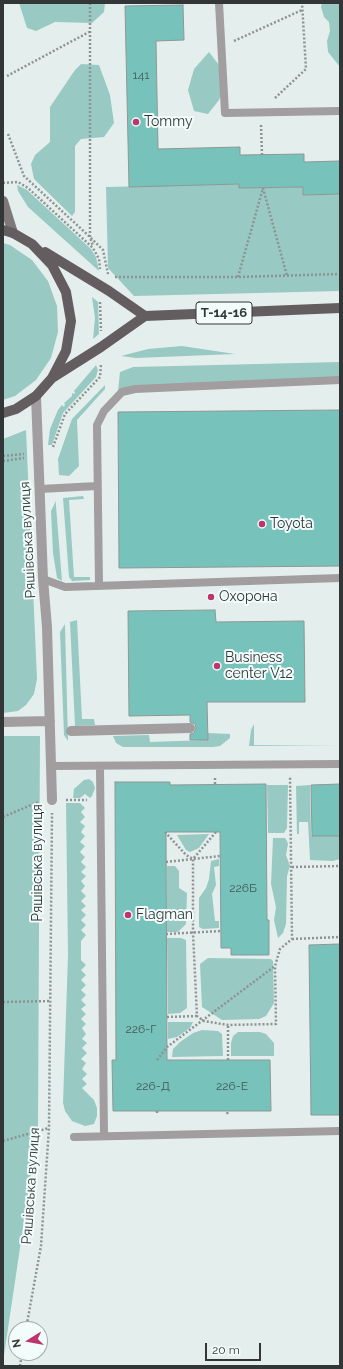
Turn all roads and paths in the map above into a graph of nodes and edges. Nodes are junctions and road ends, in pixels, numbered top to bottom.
1 (90, 3) edge
2 (219, 3) edge
3 (302, 3) edge
4 (302, 10) junction
5 (90, 32) junction
6 (221, 48) junction
7 (7, 76) dead end
8 (340, 111) edge
9 (261, 112) junction
10 (8, 134) dead end
11 (262, 155) dead end
12 (3, 183) edge
13 (3, 201) edge
14 (3, 230) edge
15 (13, 233) junction
16 (90, 237) junction
17 (32, 244) junction
18 (93, 248) junction
19 (100, 272) dead end
20 (340, 274) edge
21 (287, 276) junction
22 (238, 277) junction
23 (100, 286) junction
24 (340, 308) edge
25 (145, 316) junction
26 (101, 347) junction
27 (101, 363) dead end
28 (52, 378) junction
29 (340, 380) edge
30 (36, 396) junction
31 (3, 413) edge
32 (52, 451) dead end
33 (25, 453) dead end
34 (3, 456) edge
35 (26, 458) dead end
36 (3, 461) edge
37 (97, 486) junction
38 (40, 490) junction
39 (340, 578) edge
40 (43, 579) junction
41 (99, 586) junction
42 (50, 720) junction
43 (3, 722) edge
44 (190, 728) dead end
45 (71, 731) dead end
46 (340, 764) edge
47 (283, 765) junction
48 (52, 766) junction
49 (100, 767) junction
50 (215, 778) dead end
51 (215, 785) dead end
52 (47, 800) junction
53 (65, 800) dead end
54 (80, 800) dead end
55 (3, 817) edge
56 (165, 832) dead end
57 (216, 832) dead end
58 (220, 856) dead end
59 (193, 859) junction
60 (166, 862) dead end
61 (340, 866) edge
62 (292, 867) junction
63 (221, 931) dead end
64 (193, 933) junction
65 (166, 934) dead end
66 (340, 937) edge
67 (292, 939) junction
68 (275, 966) junction
69 (50, 1001) junction
70 (3, 1002) edge
71 (196, 1016) junction
72 (167, 1017) dead end
73 (204, 1021) junction
74 (228, 1025) junction
75 (156, 1060) dead end
76 (228, 1060) dead end
77 (49, 1128) junction
78 (340, 1131) edge
79 (104, 1136) junction
80 (74, 1137) dead end
81 (3, 1141) edge
82 (27, 1321) edge

1 - 5 path
2 - 6 lane
3 - 4 path
4 - 6 path
4 - 9 path
5 - 7 path
5 - 16 path
6 - 9 lane
8 - 9 lane
9 - 11 path
10 - 16 path
12 - 18 path
13 - 15 main road
14 - 15 main road
15 - 17 main road
16 - 18 path
16 - 22 path
17 - 23 main road
17 - 28 main road
18 - 19 path
20 - 21 path
21 - 22 path
21 - 22 path
23 - 25 main road
23 - 26 path
24 - 25 main road, Т-14-16
25 - 26 main road
26 - 28 main road
27 - 32 path
28 - 30 main road
29 - 37 lane
30 - 31 main road
30 - 38 street, Ряшівська вулиця
33 - 34 path
35 - 36 path
37 - 38 lane
37 - 41 lane
38 - 40 street, Ряшівська вулиця
39 - 41 lane
40 - 41 lane
40 - 42 street, Ряшівська вулиця
42 - 43 street
42 - 48 street, Ряшівська вулиця
44 - 45 street
46 - 47 lane
47 - 49 lane
47 - 62 path
48 - 49 lane
48 - 52 street, Ряшівська вулиця
49 - 79 lane
50 - 51 path
52 - 55 path
52 - 69 path, Ряшівська вулиця
53 - 54 path
56 - 59 path
57 - 59 path
58 - 59 path
59 - 60 path
59 - 64 path
61 - 62 path
62 - 67 path
63 - 64 path
64 - 65 path
64 - 71 path
66 - 67 path
67 - 68 path
68 - 73 path
68 - 74 path
69 - 70 path
69 - 77 path, Ряшівська вулиця
71 - 72 path
71 - 73 path
73 - 74 path
73 - 75 path
74 - 76 path
77 - 81 path
77 - 82 path, Ряшівська вулиця
78 - 79 lane
79 - 80 lane

